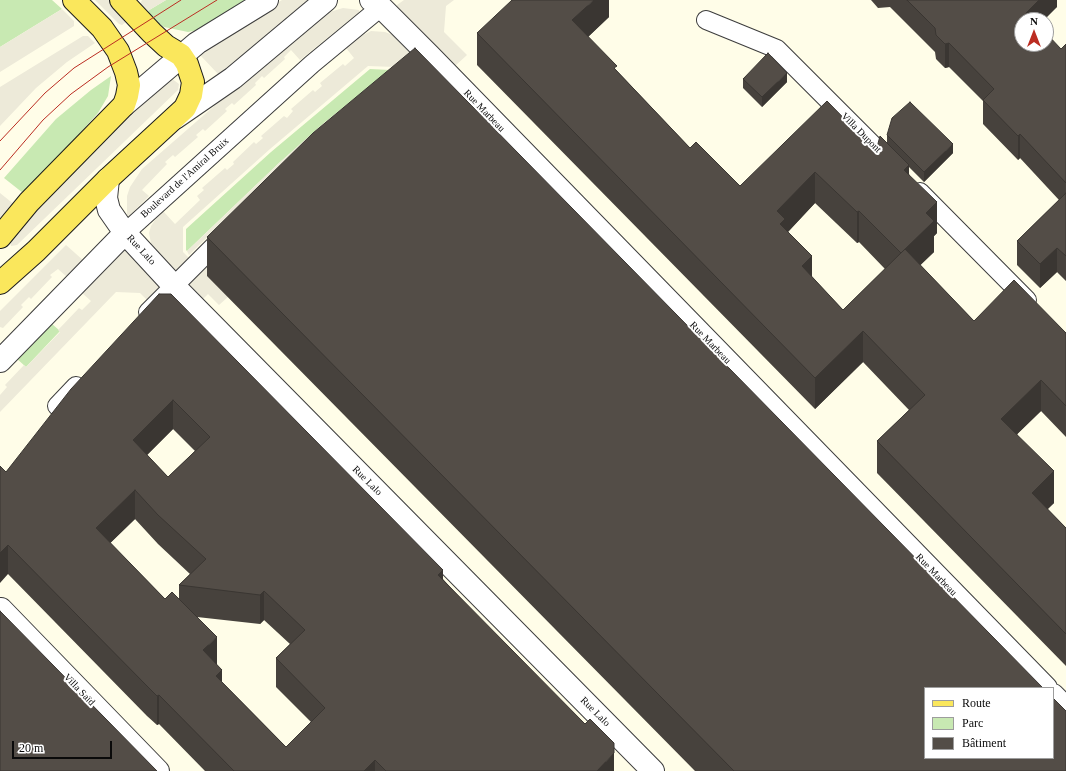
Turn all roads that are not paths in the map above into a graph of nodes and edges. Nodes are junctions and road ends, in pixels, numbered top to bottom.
1 (74, 0) edge
2 (121, 0) edge
3 (267, 0) edge
4 (326, 0) edge
5 (376, 3) edge
6 (706, 20) dead end
7 (181, 55) junction
8 (124, 104) junction
9 (173, 120) junction
10 (108, 179) junction
11 (235, 226) edge
12 (125, 233) junction
13 (0, 237) edge
14 (0, 283) edge
15 (174, 286) junction
16 (1038, 311) edge
17 (137, 324) edge
18 (0, 361) edge
19 (89, 373) edge
20 (57, 406) edge
21 (1, 609) dead end
22 (1045, 687) edge
23 (1054, 696) edge
24 (1066, 708) edge
25 (158, 771) edge
26 (653, 771) edge

1 - 8 main road
2 - 7 main road
3 - 7 street
4 - 9 street
5 - 12 lane, Boulevard de l'Amiral Bruix
5 - 22 street, Rue Marbeau
6 - 16 lane, Villa Dupont
7 - 8 street
7 - 9 main road
8 - 13 main road
9 - 10 main road
10 - 12 street, Rue Lalo
10 - 14 main road
11 - 15 lane
12 - 15 street, Rue Lalo
12 - 18 street, Boulevard de l'Amiral Bruix
15 - 17 lane
15 - 26 street, Rue Lalo
19 - 20 lane
21 - 25 street, Villa Saïd
23 - 24 street

